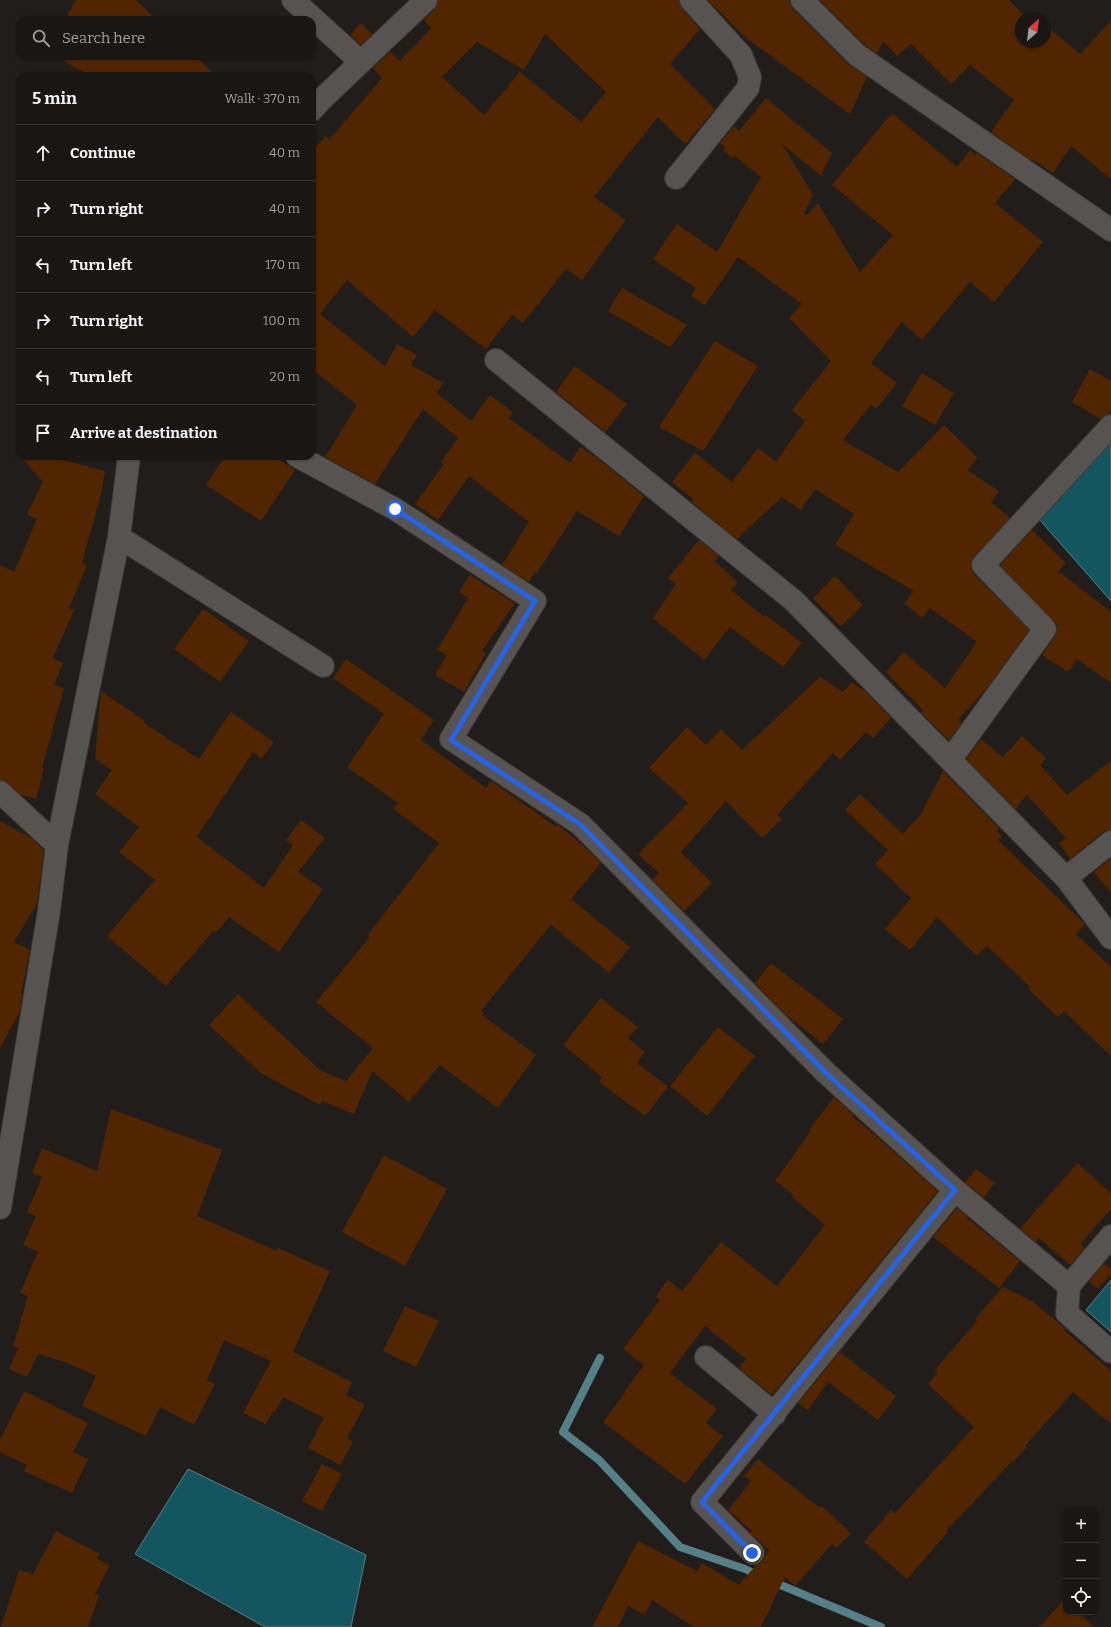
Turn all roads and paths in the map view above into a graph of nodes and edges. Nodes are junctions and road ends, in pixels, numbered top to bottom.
1 (293, 0) edge
2 (426, 0) edge
3 (691, 0) edge
4 (802, 0) edge
5 (310, 16) edge
6 (316, 21) edge
7 (360, 62) junction
8 (316, 106) edge
9 (676, 178) dead end
10 (1111, 230) edge
11 (496, 360) dead end
12 (1111, 426) edge
13 (129, 460) edge
14 (304, 460) edge
15 (119, 537) junction
16 (323, 666) dead end
17 (950, 760) junction
18 (0, 792) edge
19 (1111, 842) edge
20 (58, 845) junction
21 (1066, 878) junction
22 (1111, 938) edge
23 (4, 1155) edge
24 (955, 1190) junction
25 (0, 1208) edge
26 (1111, 1236) edge
27 (1069, 1286) junction
28 (1111, 1352) edge
29 (706, 1357) dead end
30 (775, 1414) junction
31 (752, 1553) dead end

1 - 5 street
2 - 7 street
3 - 9 street
4 - 10 street
6 - 7 street
7 - 8 street
11 - 17 street
12 - 17 street
13 - 15 street
14 - 24 street
15 - 16 street
15 - 20 street
17 - 21 street
18 - 20 street
19 - 21 street
20 - 23 street
21 - 22 street
23 - 25 street
24 - 27 street
24 - 30 street
26 - 27 street
27 - 28 street
29 - 30 street
30 - 31 street

